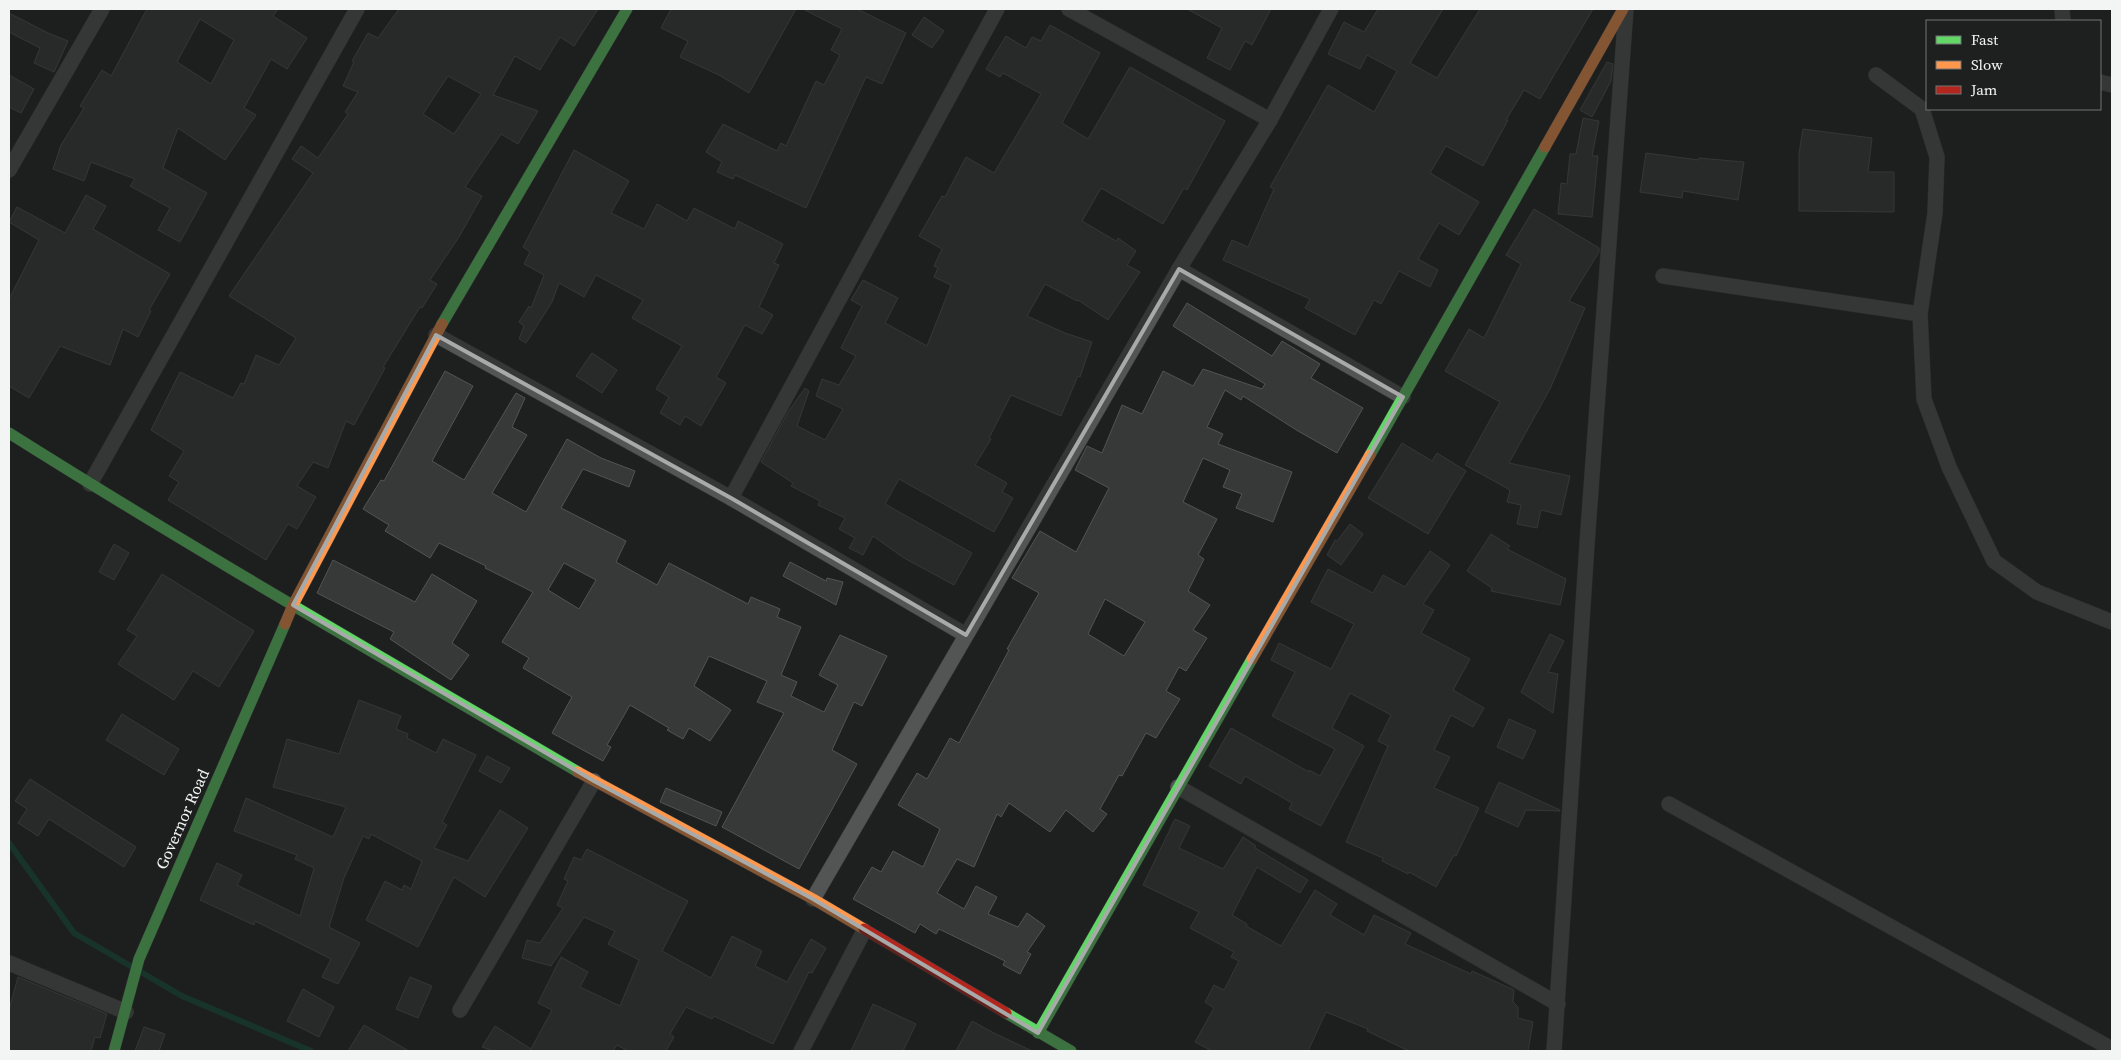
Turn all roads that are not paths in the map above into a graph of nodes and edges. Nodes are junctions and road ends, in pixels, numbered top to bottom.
1 (102, 9) edge
2 (357, 9) edge
3 (627, 9) edge
4 (997, 9) edge
5 (1069, 9) edge
6 (1331, 9) edge
7 (1624, 9) edge
8 (1876, 75) dead end
9 (1270, 120) junction
10 (9, 170) edge
11 (1180, 269) junction
12 (1663, 276) dead end
13 (1920, 314) junction
14 (436, 335) junction
15 (1403, 397) junction
16 (9, 433) edge
17 (90, 484) junction
18 (731, 498) junction
19 (293, 605) junction
20 (2112, 622) edge
21 (966, 635) junction
22 (594, 781) junction
23 (1178, 787) junction
24 (1669, 804) dead end
25 (813, 899) junction
26 (864, 931) junction
27 (9, 963) edge
28 (1558, 1004) junction
29 (460, 1010) dead end
30 (126, 1012) junction
31 (1038, 1033) junction
32 (2112, 1049) edge
33 (114, 1051) edge
34 (801, 1051) edge
35 (1071, 1051) edge
36 (1554, 1051) edge

1 - 10 street
2 - 17 street
3 - 14 street, Governor Road
4 - 18 street
5 - 9 street
6 - 9 street
7 - 15 street
7 - 28 street
8 - 13 street
9 - 11 street
11 - 15 street
11 - 21 street
12 - 13 street
13 - 20 street
14 - 18 street
14 - 19 street, Governor Road
15 - 23 street
16 - 17 street
17 - 19 street
18 - 21 street
19 - 22 street
19 - 30 street, Governor Road
21 - 25 street
22 - 25 street
22 - 29 street
23 - 28 street
23 - 31 street
24 - 32 street
25 - 26 street
26 - 31 street
26 - 34 street
27 - 30 street
28 - 36 street
30 - 33 street, Governor Road
31 - 35 street

